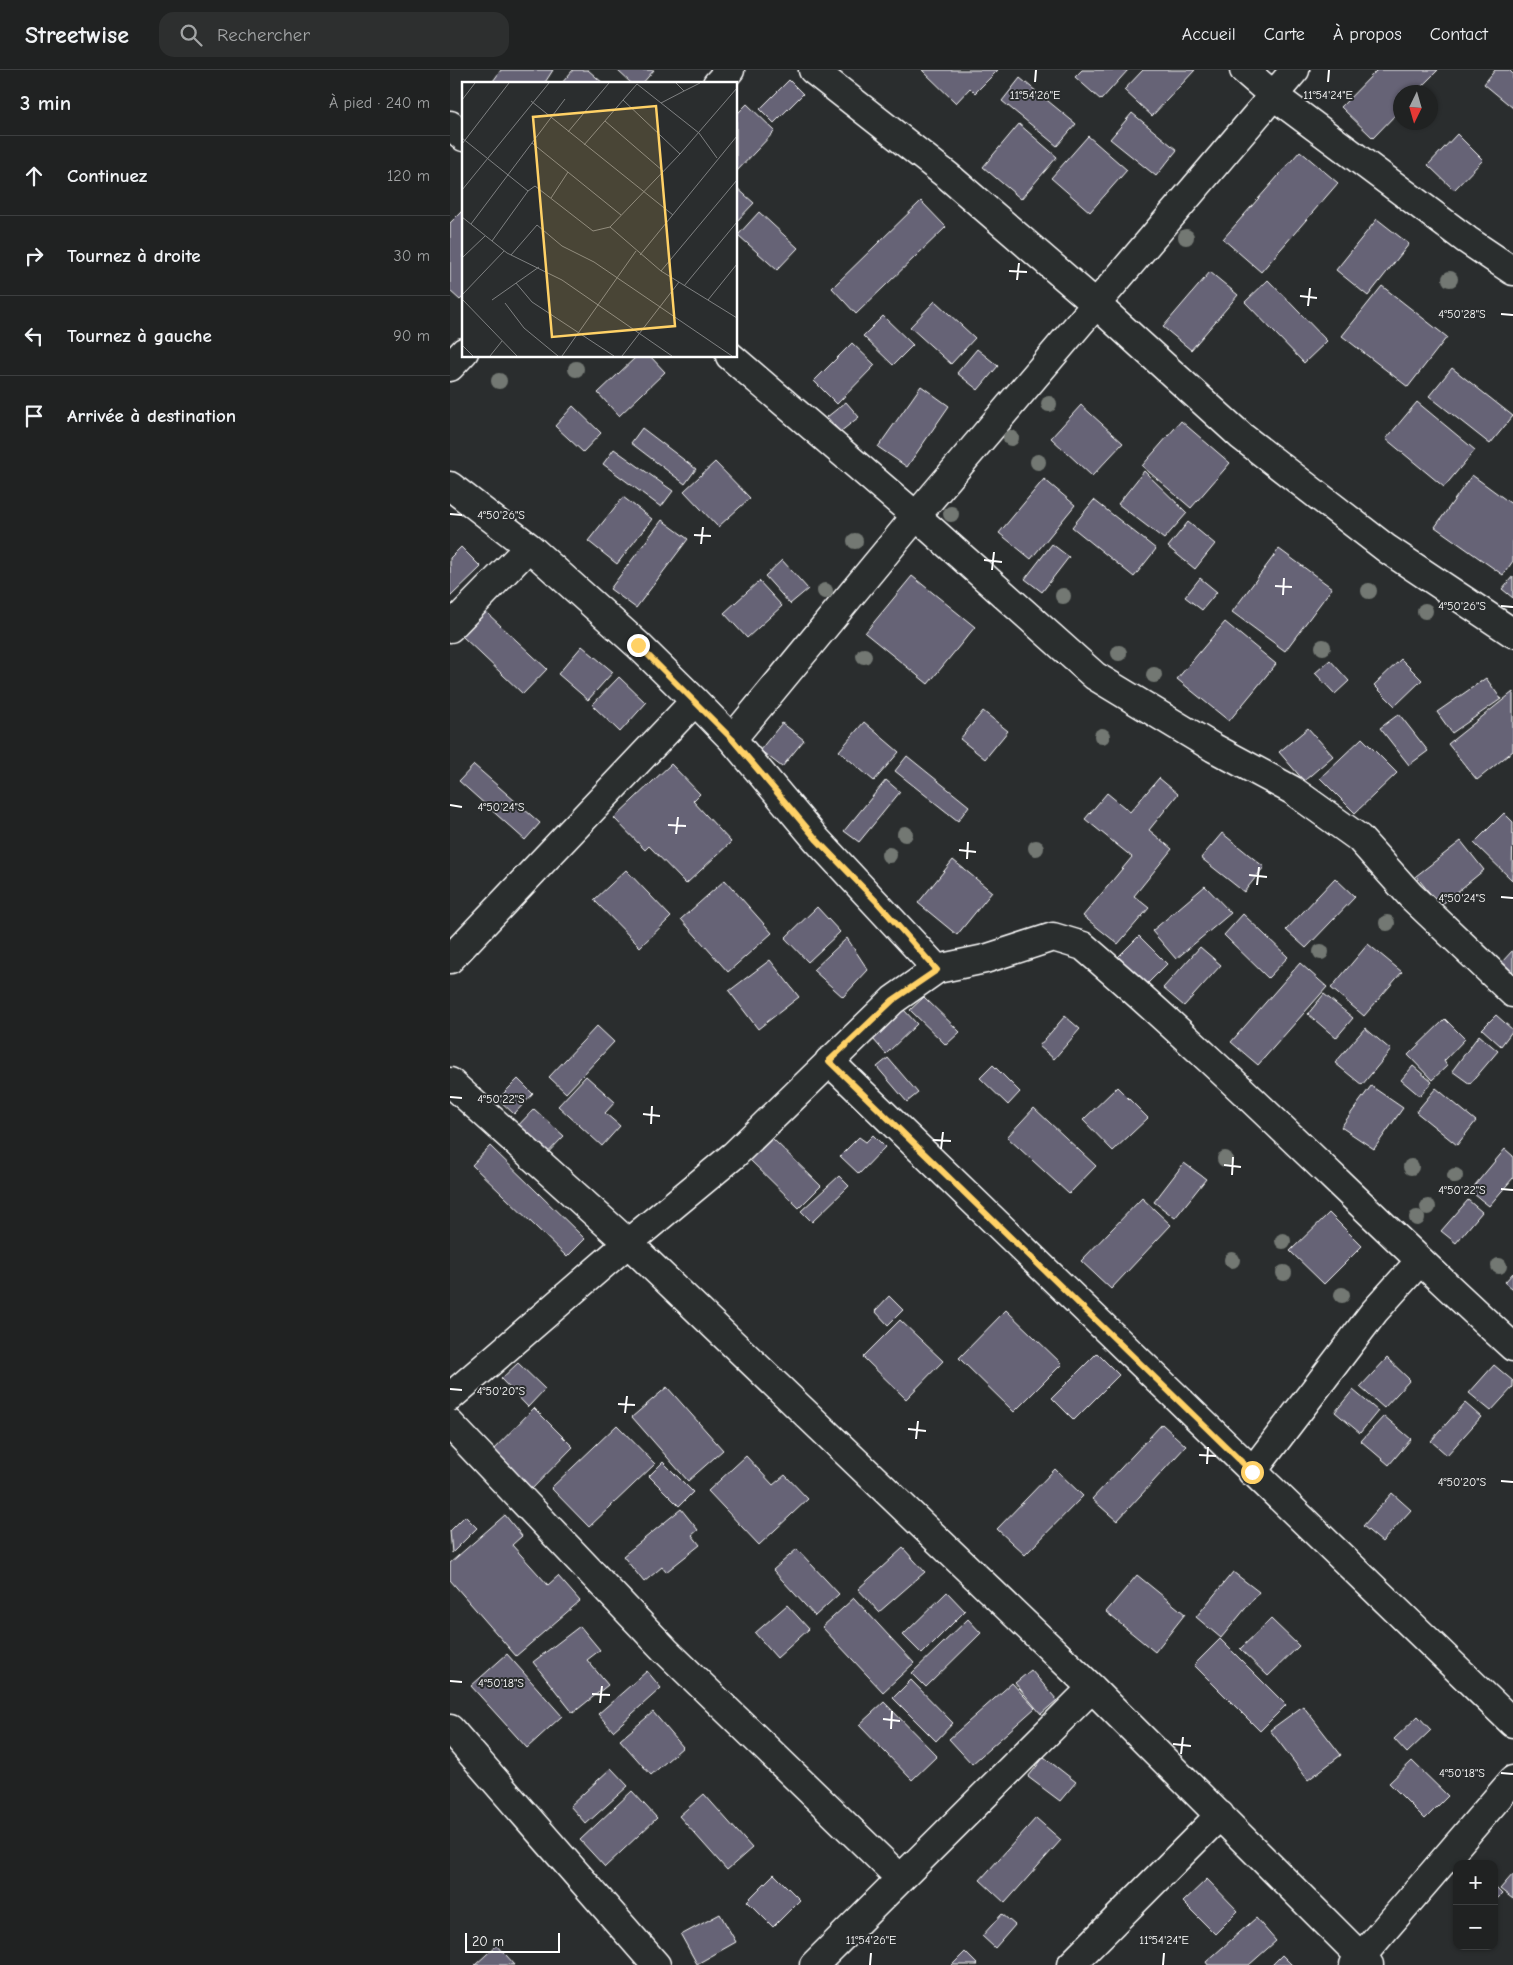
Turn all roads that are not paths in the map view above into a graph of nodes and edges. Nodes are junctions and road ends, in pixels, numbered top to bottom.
1 (730, 70) edge
2 (813, 70) edge
3 (1244, 70) edge
4 (1295, 70) edge
5 (719, 82) edge
6 (1274, 96) junction
7 (450, 125) edge
8 (462, 135) edge
9 (1513, 271) edge
10 (1097, 305) junction
11 (462, 354) edge
12 (732, 358) edge
13 (450, 367) edge
14 (450, 486) edge
15 (916, 516) junction
16 (529, 547) junction
17 (450, 628) edge
18 (1513, 633) edge
19 (695, 701) junction
20 (732, 739) junction
21 (450, 959) edge
22 (937, 970) junction
23 (1513, 993) edge
24 (829, 1061) junction
25 (450, 1082) edge
26 (628, 1243) junction
27 (1419, 1262) junction
28 (1513, 1347) edge
29 (450, 1397) edge
30 (450, 1424) edge
31 (1252, 1472) junction
32 (1092, 1688) junction
33 (1513, 1723) edge
34 (450, 1729) edge
35 (1513, 1780) edge
36 (1220, 1816) junction
37 (900, 1878) junction
38 (1362, 1963) edge
39 (656, 1965) edge
40 (814, 1965) edge
41 (1071, 1965) edge

1 - 5 street
2 - 10 street
3 - 6 street
4 - 6 street
6 - 9 street
6 - 10 street
7 - 8 street
10 - 15 street
10 - 18 street
11 - 13 street
12 - 15 street
14 - 16 street
15 - 20 street
15 - 23 street
16 - 17 street
16 - 19 street
19 - 20 street
19 - 21 street
20 - 22 street
22 - 24 street
22 - 27 street
24 - 26 street
24 - 31 street
25 - 26 street
26 - 29 street
26 - 32 street
27 - 28 street
27 - 31 street
30 - 37 street
31 - 33 street
32 - 36 street
32 - 37 street
34 - 39 street
35 - 38 street
36 - 38 street
36 - 41 street
37 - 40 street

